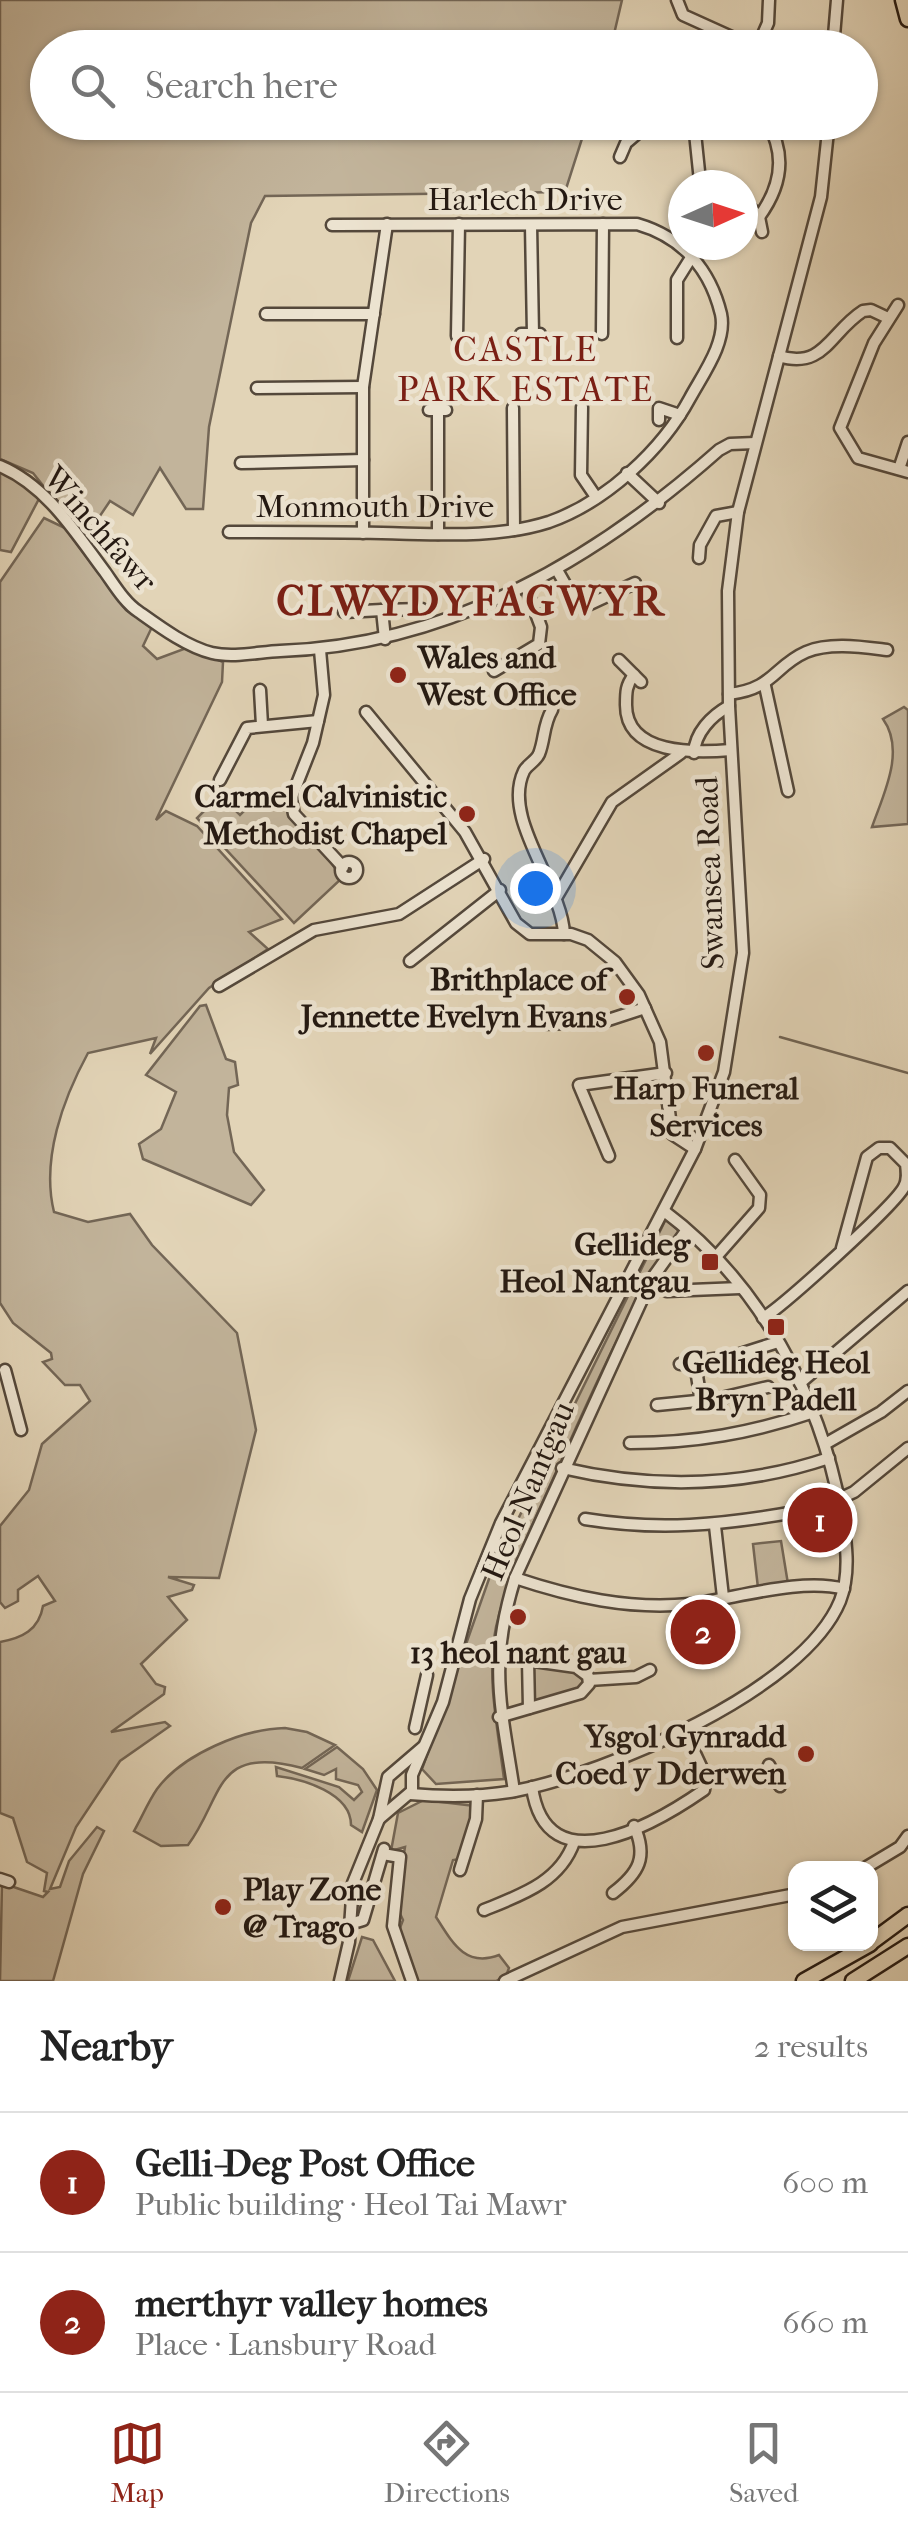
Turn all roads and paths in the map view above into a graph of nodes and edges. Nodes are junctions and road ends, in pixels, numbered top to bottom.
1 (677, 0) edge
2 (769, 0) edge
3 (837, 0) edge
4 (903, 0) edge
5 (908, 19) edge
6 (716, 30) edge
7 (765, 30) edge
8 (834, 30) edge
9 (633, 140) edge
10 (699, 140) edge
11 (776, 140) edge
12 (827, 140) edge
13 (609, 142) dead end
14 (701, 170) edge
15 (759, 217) joint
16 (332, 224) dead end
17 (387, 224) junction
18 (460, 224) junction
19 (531, 224) junction
20 (603, 224) junction
21 (762, 232) dead end
22 (668, 240) edge
23 (689, 260) edge
24 (695, 260) edge
25 (898, 305) dead end
26 (266, 314) dead end
27 (374, 314) junction
28 (888, 318) junction
29 (532, 334) dead end
30 (602, 334) dead end
31 (458, 336) dead end
32 (675, 338) dead end
33 (779, 356) junction
34 (363, 387) junction
35 (257, 388) dead end
36 (582, 407) dead end
37 (513, 408) dead end
38 (438, 410) dead end
39 (680, 414) junction
40 (660, 420) dead end
41 (908, 442) edge
42 (755, 443) junction
43 (363, 460) junction
44 (241, 462) dead end
45 (0, 466) edge
46 (903, 470) edge
47 (627, 473) junction
48 (596, 497) junction
49 (658, 503) junction
50 (738, 512) junction
51 (514, 530) junction
52 (229, 532) dead end
53 (363, 533) junction
54 (438, 534) junction
55 (699, 558) dead end
56 (557, 570) junction
57 (619, 576) dead end
58 (526, 587) junction
59 (382, 610) junction
60 (422, 610) dead end
61 (344, 612) dead end
62 (385, 639) junction
63 (320, 650) junction
64 (887, 650) dead end
65 (619, 660) dead end
66 (494, 672) dead end
67 (765, 686) junction
68 (260, 690) dead end
69 (729, 700) junction
70 (552, 710) dead end
71 (366, 712) dead end
72 (318, 721) junction
73 (262, 725) junction
74 (731, 750) junction
75 (681, 753) junction
76 (694, 753) junction
77 (220, 780) dead end
78 (788, 791) dead end
79 (484, 859) junction
80 (343, 866) dead end
81 (500, 890) junction
82 (556, 898) junction
83 (564, 934) junction
84 (410, 961) dead end
85 (219, 986) dead end
86 (645, 1008) junction
87 (539, 1024) dead end
88 (666, 1073) junction
89 (695, 1149) junction
90 (602, 1152) dead end
91 (735, 1160) dead end
92 (664, 1211) junction
93 (686, 1231) junction
94 (842, 1248) junction
95 (715, 1258) junction
96 (651, 1280) junction
97 (740, 1288) junction
98 (908, 1291) edge
99 (763, 1318) junction
100 (778, 1342) junction
101 (680, 1364) dead end
102 (695, 1364) junction
103 (5, 1370) dead end
104 (800, 1382) junction
105 (768, 1388) dead end
106 (908, 1390) edge
107 (6, 1396) edge
108 (701, 1401) junction
109 (656, 1405) dead end
110 (814, 1412) junction
111 (22, 1430) dead end
112 (630, 1443) dead end
113 (825, 1444) junction
114 (908, 1448) edge
115 (829, 1458) junction
116 (562, 1468) junction
117 (839, 1498) junction
118 (795, 1512) dead end
119 (585, 1519) dead end
120 (715, 1526) junction
121 (515, 1578) junction
122 (844, 1589) junction
123 (724, 1598) junction
124 (498, 1656) junction
125 (528, 1660) junction
126 (650, 1670) dead end
127 (428, 1675) dead end
128 (589, 1680) junction
129 (529, 1708) junction
130 (419, 1713) junction
131 (499, 1717) junction
132 (437, 1718) junction
133 (416, 1728) dead end
134 (683, 1728) junction
135 (423, 1746) junction
136 (769, 1765) dead end
137 (398, 1770) junction
138 (413, 1777) junction
139 (780, 1786) dead end
140 (532, 1787) junction
141 (388, 1788) junction
142 (514, 1791) junction
143 (436, 1792) junction
144 (408, 1795) junction
145 (478, 1796) junction
146 (379, 1819) junction
147 (634, 1826) junction
148 (908, 1836) edge
149 (574, 1842) junction
150 (877, 1861) edge
151 (459, 1866) dead end
152 (613, 1893) dead end
153 (788, 1896) edge
154 (484, 1910) dead end
155 (908, 1915) edge
156 (350, 1924) junction
157 (878, 1937) edge
158 (908, 1946) edge
159 (856, 1951) edge
160 (340, 1981) edge
161 (412, 1981) edge
162 (505, 1981) edge
163 (804, 1981) edge
164 (853, 1981) edge

1 - 6 street
2 - 7 street
3 - 8 street
4 - 5 highway
9 - 13 street
10 - 14 street
11 - 15 street
12 - 33 street, Swansea Road
15 - 21 street
16 - 17 street, Harlech Drive
17 - 18 street, Harlech Drive
17 - 27 street
18 - 19 street, Harlech Drive
18 - 31 street
19 - 20 street, Harlech Drive
19 - 29 street
20 - 22 street, Harlech Drive
20 - 30 street
23 - 32 street
24 - 39 street, Harlech Drive
25 - 28 street
26 - 27 street
27 - 34 street
28 - 33 street
28 - 46 street
33 - 42 street, Swansea Road
34 - 35 street
34 - 43 street
36 - 48 street
37 - 51 street
38 - 54 street
39 - 40 street
39 - 47 street, Harlech Drive
41 - 46 street
42 - 49 street, Winchfawr
42 - 50 street, Swansea Road
43 - 44 street
43 - 53 street
45 - 63 street, Winchfawr
47 - 48 street, Monmouth Drive
47 - 49 street
48 - 51 street, Monmouth Drive
49 - 56 street, Winchfawr
50 - 55 street
50 - 69 street, Swansea Road
51 - 54 street, Monmouth Drive
52 - 53 street, Monmouth Drive
53 - 54 street, Monmouth Drive
56 - 57 street
56 - 58 street, Winchfawr
58 - 62 street, Winchfawr
58 - 66 street
59 - 60 street
59 - 61 street
59 - 62 street
62 - 63 street, Winchfawr
63 - 72 street
64 - 67 street
65 - 75 street
67 - 69 street
67 - 78 street
68 - 73 street
69 - 74 street, Swansea Road
69 - 76 street
70 - 82 street
71 - 79 street
72 - 73 street
72 - 80 street
73 - 77 street
74 - 76 street
74 - 89 street, Swansea Road
75 - 76 street
75 - 82 street
79 - 81 street
79 - 85 street
81 - 83 street
81 - 84 street
82 - 83 street
83 - 86 street
86 - 87 street
86 - 88 street
88 - 89 street
88 - 90 street
89 - 92 street, Swansea Road
91 - 95 street
92 - 93 street
92 - 132 street, Swansea Road
93 - 95 street
93 - 96 street, Heol Nantgau
94 - 94 street
94 - 99 street
95 - 97 street
96 - 97 street
96 - 116 street, Heol Nantgau
97 - 99 street
98 - 104 street
99 - 100 street
100 - 102 street
100 - 104 street
101 - 102 street
102 - 108 street
103 - 107 street
104 - 110 street
105 - 108 street
106 - 113 street
107 - 111 street
108 - 109 street
110 - 112 street
110 - 113 street
113 - 115 street
114 - 117 street
115 - 116 street
115 - 117 street
116 - 121 street, Heol Nantgau
117 - 122 street
118 - 120 street
119 - 120 street
120 - 123 street
121 - 123 street
121 - 124 street, Heol Nantgau
122 - 123 street
122 - 134 street
124 - 125 street
124 - 131 street, Heol Nantgau
125 - 128 street
125 - 129 street
126 - 128 street
127 - 130 street
128 - 129 street
129 - 131 street
130 - 132 street
130 - 133 street
131 - 142 street, Heol Nantgau
132 - 135 street, Swansea Road
134 - 140 street
134 - 147 street
135 - 137 street, Swansea Road
135 - 138 street, Swansea Road
136 - 139 street
137 - 138 street
137 - 141 street, Swansea Road
138 - 143 street
138 - 144 street, Swansea Road
140 - 142 street
140 - 149 street
141 - 144 street
141 - 146 street, Swansea Road
142 - 145 street
143 - 144 street
143 - 145 street
144 - 146 street
145 - 151 street
146 - 156 street, Swansea Road
147 - 149 street
147 - 152 street
148 - 150 street
149 - 154 street
153 - 162 street
155 - 157 highway
156 - 160 street, Swansea Road
156 - 161 street
158 - 164 highway
159 - 163 highway

